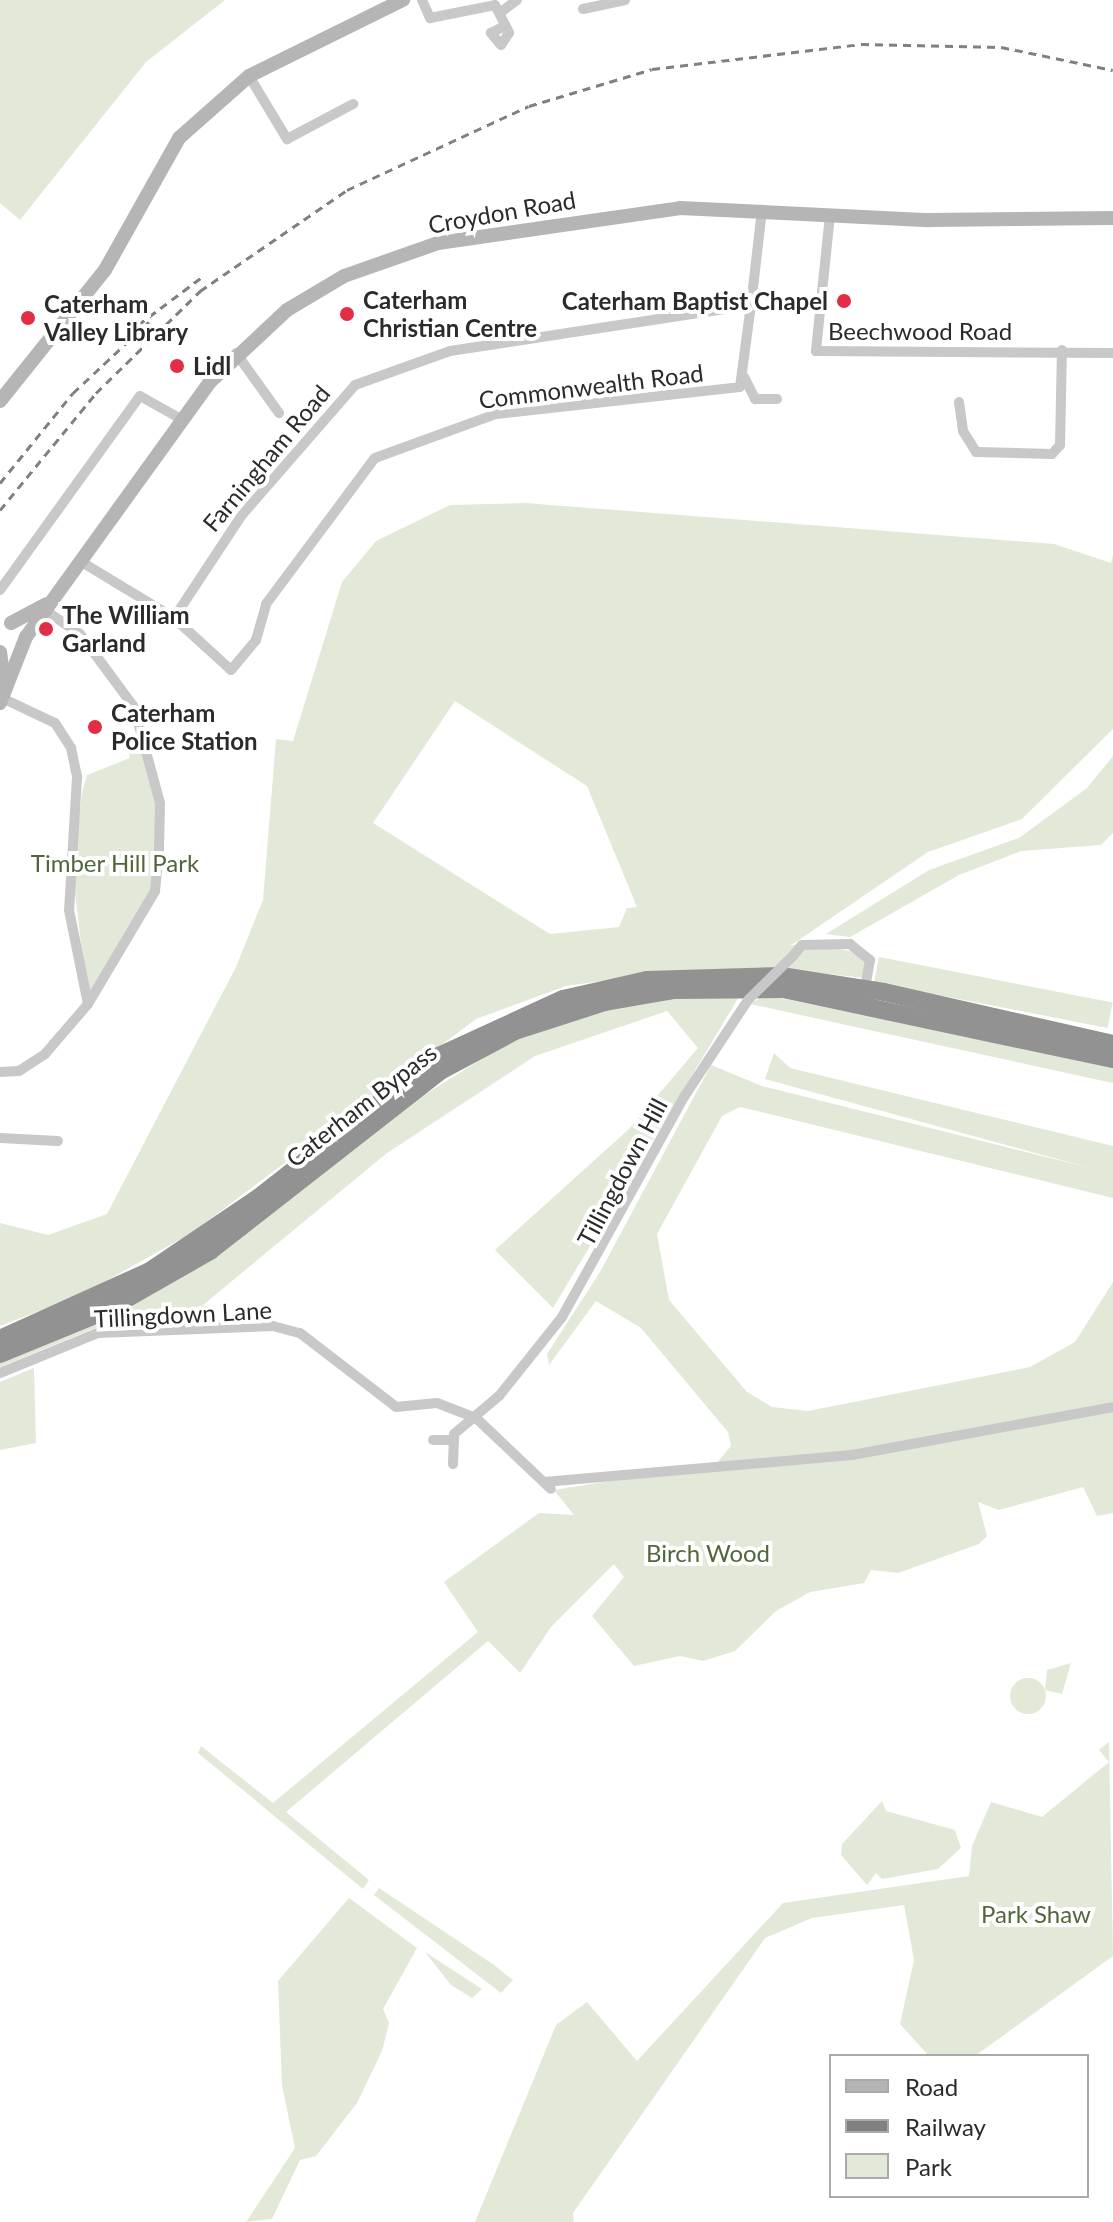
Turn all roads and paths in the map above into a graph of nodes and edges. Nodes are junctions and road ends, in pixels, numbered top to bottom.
1 (403, 0) edge
2 (422, 0) edge
3 (517, 0) edge
4 (625, 0) edge
5 (583, 9) dead end
6 (501, 12) junction
7 (505, 26) dead end
8 (249, 76) junction
9 (353, 104) dead end
10 (762, 210) junction
11 (830, 215) junction
12 (1113, 218) edge
13 (751, 305) junction
14 (1062, 350) junction
15 (236, 353) junction
16 (1113, 353) edge
17 (744, 375) junction
18 (777, 399) dead end
19 (0, 401) edge
20 (959, 402) dead end
21 (279, 413) dead end
22 (181, 419) junction
23 (80, 561) junction
24 (0, 590) edge
25 (49, 606) junction
26 (174, 618) junction
27 (5, 623) edge
28 (24, 643) junction
29 (0, 651) edge
30 (2, 697) edge
31 (865, 988) junction
32 (88, 1004) junction
33 (1113, 1044) edge
34 (1113, 1059) edge
35 (0, 1073) edge
36 (0, 1138) edge
37 (58, 1141) dead end
38 (0, 1339) edge
39 (0, 1354) edge
40 (0, 1373) edge
41 (1110, 1408) edge
42 (476, 1418) junction
43 (433, 1440) dead end
44 (454, 1440) junction
45 (453, 1464) dead end

1 - 8 main road
2 - 6 street
3 - 6 street
4 - 5 street
6 - 7 street
8 - 9 street
8 - 19 main road
10 - 11 main road, Croydon Road
10 - 13 street
10 - 15 main road, Croydon Road
11 - 12 main road, Croydon Road
11 - 14 street, Beechwood Road
13 - 17 street
13 - 26 street, Farningham Road
14 - 16 street, Beechwood Road
14 - 20 street
15 - 21 street
15 - 22 main road, Croydon Road
17 - 18 street
17 - 26 street, Commonwealth Road
22 - 23 main road, Croydon Road
22 - 24 street
23 - 25 main road, Croydon Road
23 - 26 street
25 - 27 main road, Croydon Road
25 - 28 main road, Croydon Road
25 - 32 street
27 - 28 main road
28 - 29 main road
28 - 30 main road, Croydon Road
29 - 30 main road
30 - 32 street
31 - 33 highway, Caterham Bypass
31 - 38 highway, Caterham Bypass
31 - 42 street, Tillingdown Hill, bridge
32 - 35 street
34 - 39 highway, Caterham Bypass
36 - 37 street
40 - 42 street, Tillingdown Lane
41 - 42 street
42 - 44 street, Tillingdown Hill
43 - 44 street
44 - 45 street

